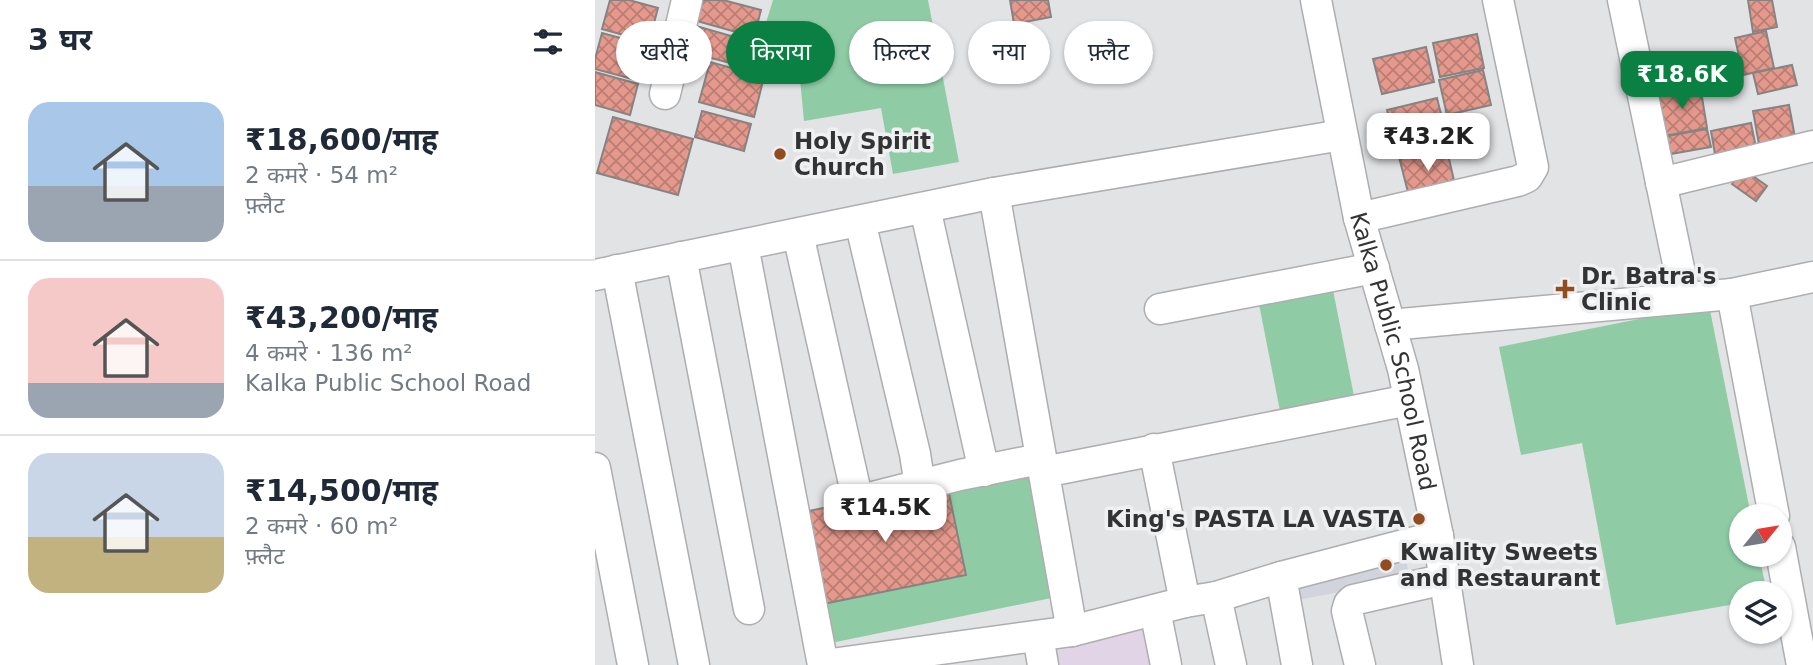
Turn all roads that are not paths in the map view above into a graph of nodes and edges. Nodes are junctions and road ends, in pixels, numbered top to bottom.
1 (687, 0) edge
2 (1316, 0) edge
3 (1498, 0) edge
4 (1623, 0) edge
5 (665, 94) dead end
6 (1342, 135) junction
7 (1813, 145) edge
8 (1661, 183) junction
9 (994, 193) junction
10 (925, 208) junction
11 (1359, 218) junction
12 (860, 221) junction
13 (798, 234) junction
14 (743, 245) junction
15 (681, 257) junction
16 (1374, 268) junction
17 (606, 272) edge
18 (1813, 277) edge
19 (1732, 294) junction
20 (1685, 297) junction
21 (1160, 309) dead end
22 (1390, 324) junction
23 (1409, 400) junction
24 (1154, 449) junction
25 (1042, 465) junction
26 (595, 468) edge
27 (984, 471) junction
28 (920, 486) junction
29 (1772, 504) edge
30 (1439, 536) junction
31 (1788, 567) edge
32 (1281, 577) junction
33 (1445, 579) junction
34 (1216, 597) junction
35 (1802, 599) edge
36 (1185, 602) junction
37 (749, 609) dead end
38 (1155, 610) junction
39 (1072, 631) junction
40 (1040, 651) edge
41 (913, 659) edge
42 (632, 665) edge
43 (694, 665) edge
44 (823, 665) edge
45 (1166, 665) edge
46 (1231, 665) edge
47 (1297, 665) edge
48 (1360, 665) edge
49 (1458, 665) edge
50 (1802, 665) edge

1 - 5 street
2 - 6 street, Kalka Public School Road
3 - 11 street
4 - 8 street
6 - 9 street
6 - 11 street, Kalka Public School Road
7 - 8 street
8 - 20 street
9 - 10 street
9 - 25 street
10 - 12 street
10 - 27 street
11 - 16 street, Kalka Public School Road
12 - 13 street
12 - 28 street
13 - 14 street
13 - 28 street
14 - 15 street
14 - 44 street
15 - 17 street
15 - 37 street
16 - 21 street
16 - 22 street, Kalka Public School Road
17 - 43 street
18 - 19 street
19 - 20 street
19 - 29 street
20 - 22 street
22 - 23 street, Kalka Public School Road
23 - 24 street
23 - 30 street, Kalka Public School Road
24 - 25 street
24 - 36 street
25 - 27 street
25 - 39 street
26 - 42 street
27 - 28 street
30 - 32 street
30 - 33 street, Kalka Public School Road
31 - 35 street
32 - 34 street
32 - 47 street
33 - 48 street
33 - 49 street, Kalka Public School Road
34 - 36 street
34 - 46 street
35 - 50 street
36 - 38 street
38 - 39 street
38 - 45 street
39 - 40 street
40 - 41 street
41 - 44 street

